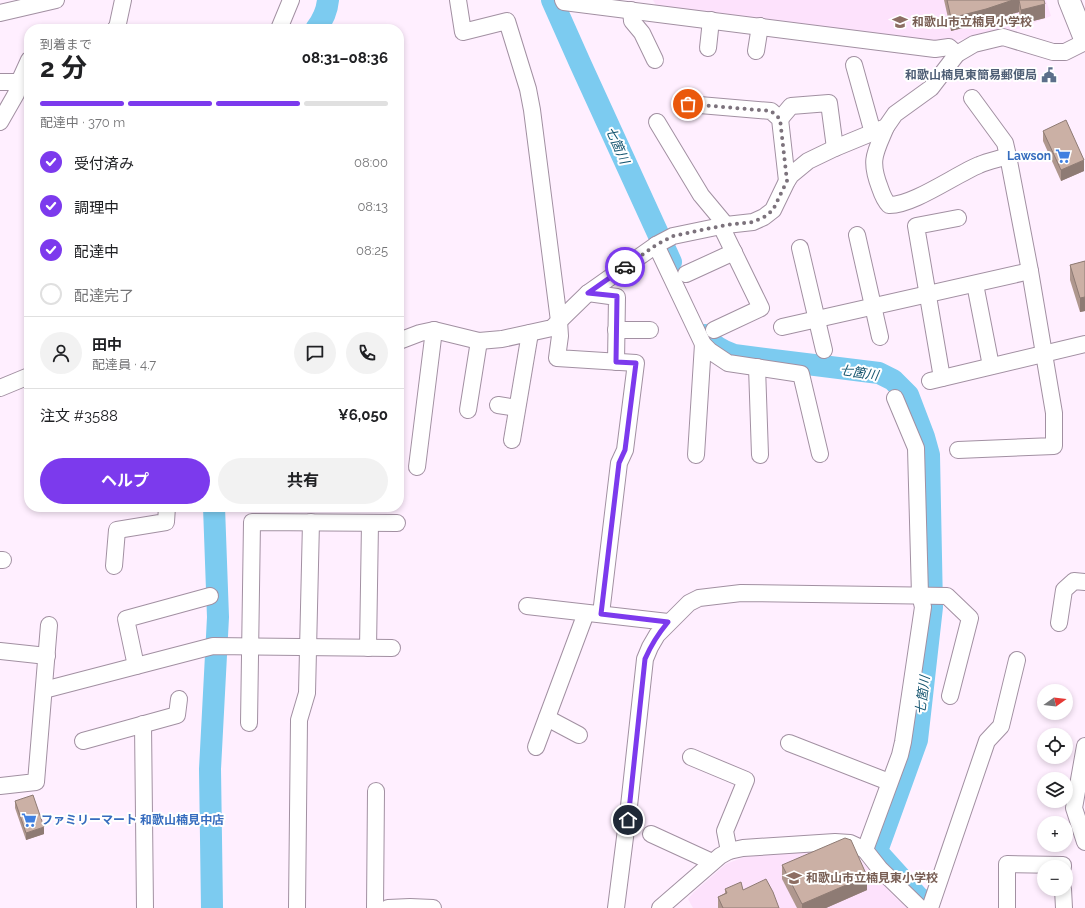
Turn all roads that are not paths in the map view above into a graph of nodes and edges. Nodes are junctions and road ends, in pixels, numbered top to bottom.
1 (56, 0) edge
2 (123, 0) edge
3 (290, 0) edge
4 (458, 0) edge
5 (563, 0) edge
6 (1069, 0) edge
7 (632, 10) junction
8 (0, 12) edge
9 (711, 20) junction
10 (118, 24) edge
11 (281, 24) edge
12 (760, 26) junction
13 (1085, 41) edge
14 (708, 48) dead end
15 (756, 51) dead end
16 (957, 54) junction
17 (655, 60) dead end
18 (854, 65) dead end
19 (24, 79) edge
20 (0, 82) edge
21 (21, 90) edge
22 (972, 98) dead end
23 (688, 104) dead end
24 (2, 117) edge
25 (780, 119) junction
26 (657, 122) dead end
27 (880, 130) junction
28 (835, 148) junction
29 (1008, 156) junction
30 (787, 181) junction
31 (958, 218) dead end
32 (723, 225) junction
33 (857, 235) dead end
34 (661, 242) junction
35 (800, 248) dead end
36 (734, 252) junction
37 (1030, 271) junction
38 (686, 274) dead end
39 (975, 284) junction
40 (588, 293) junction
41 (927, 295) junction
42 (873, 307) junction
43 (817, 320) junction
44 (559, 321) junction
45 (782, 327) dead end
46 (434, 330) junction
47 (616, 330) junction
48 (650, 330) dead end
49 (714, 330) dead end
50 (530, 333) junction
51 (880, 337) dead end
52 (404, 339) edge
53 (479, 341) junction
54 (703, 344) junction
55 (1085, 344) edge
56 (824, 350) dead end
57 (1043, 354) junction
58 (616, 362) junction
59 (991, 366) junction
60 (757, 367) junction
61 (24, 378) edge
62 (0, 388) edge
63 (895, 398) dead end
64 (498, 405) dead end
65 (517, 408) junction
66 (468, 410) dead end
67 (512, 440) dead end
68 (958, 450) dead end
69 (820, 454) dead end
70 (696, 455) dead end
71 (760, 455) dead end
72 (417, 467) dead end
73 (167, 512) edge
74 (311, 522) junction
75 (370, 523) junction
76 (397, 523) dead end
77 (114, 566) dead end
78 (1085, 582) edge
79 (929, 595) junction
80 (210, 596) dead end
81 (527, 606) dead end
82 (594, 613) junction
83 (668, 622) junction
84 (1059, 623) dead end
85 (49, 625) dead end
86 (250, 646) junction
87 (308, 647) junction
88 (368, 648) junction
89 (392, 648) dead end
90 (0, 651) edge
91 (47, 656) junction
92 (1017, 660) dead end
93 (136, 666) junction
94 (44, 690) junction
95 (950, 696) dead end
96 (178, 699) dead end
97 (547, 718) junction
98 (249, 723) dead end
99 (143, 724) junction
100 (578, 735) dead end
101 (83, 741) dead end
102 (789, 743) dead end
103 (1085, 746) edge
104 (536, 747) dead end
105 (691, 757) dead end
106 (1082, 776) edge
107 (889, 782) junction
108 (0, 786) edge
109 (376, 791) dead end
110 (651, 834) dead end
111 (1085, 842) edge
112 (865, 850) junction
113 (729, 851) junction
114 (712, 862) junction
115 (1037, 865) edge
116 (1063, 896) edge
117 (927, 906) edge
118 (145, 908) edge
119 (297, 908) edge
120 (375, 908) edge
121 (390, 908) edge
122 (433, 908) edge
123 (616, 908) edge
124 (660, 908) edge
125 (1007, 908) edge
126 (1064, 908) edge

1 - 8 street
2 - 10 street
3 - 11 street
4 - 44 street
5 - 7 street
6 - 13 main road
7 - 9 street
7 - 17 street
9 - 12 street
9 - 14 street
12 - 15 street
12 - 16 street
13 - 16 street
16 - 27 street
18 - 27 street
19 - 21 street
20 - 21 street
21 - 24 street
22 - 29 street
23 - 25 street
25 - 28 street
25 - 30 street
26 - 32 street
27 - 28 street
27 - 29 street
28 - 30 street
29 - 37 street
30 - 32 street
31 - 41 street
32 - 34 street
32 - 36 street
33 - 42 street
34 - 40 street
34 - 54 street
35 - 43 street
36 - 38 street
36 - 49 street
37 - 39 street
37 - 57 street
39 - 41 street
39 - 59 street
40 - 44 street
40 - 47 street
41 - 42 street
41 - 59 street
42 - 43 street
42 - 51 street
43 - 45 street
43 - 56 street
44 - 50 street
44 - 58 street
46 - 52 street
46 - 53 street
46 - 72 street
47 - 48 street
47 - 58 street
50 - 53 street
50 - 65 street
53 - 66 street
54 - 60 street
54 - 70 street
55 - 57 street
57 - 59 street
57 - 68 street
58 - 82 street
60 - 69 street
60 - 71 street
61 - 62 street
63 - 79 street
64 - 65 street
65 - 67 street
73 - 77 street
74 - 75 street
74 - 86 street
74 - 87 street
75 - 76 street
75 - 88 street
78 - 84 street
79 - 83 street
79 - 95 street
79 - 107 street
80 - 93 street
81 - 82 street
82 - 83 street
82 - 97 street
83 - 123 street
85 - 91 street
86 - 87 street
86 - 93 street
86 - 98 street
87 - 88 street
87 - 119 street
88 - 89 street
90 - 91 street
91 - 94 street
92 - 117 street
93 - 94 street
94 - 108 street
96 - 99 street
97 - 100 street
97 - 104 street
99 - 101 street
99 - 118 street
102 - 107 street
103 - 106 street
105 - 113 street
106 - 111 street
107 - 112 street
109 - 120 street
110 - 114 street
112 - 113 street
112 - 117 street
113 - 114 street
114 - 124 street
115 - 125 street
116 - 126 street
121 - 122 street

